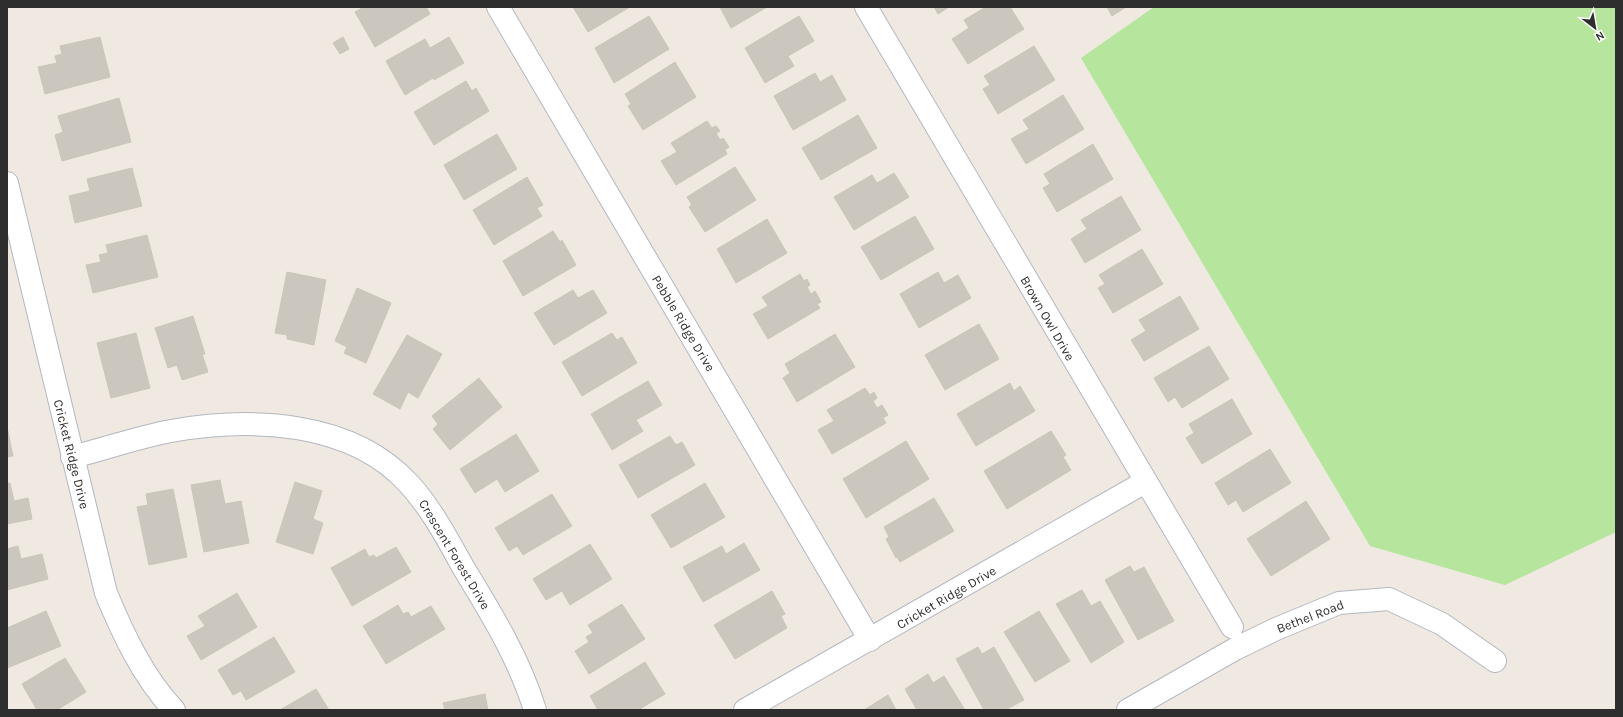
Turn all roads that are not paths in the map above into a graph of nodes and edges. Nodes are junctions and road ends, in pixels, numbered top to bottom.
1 (498, 7) edge
2 (866, 7) edge
3 (7, 183) edge
4 (72, 457) junction
5 (1146, 482) junction
6 (1232, 627) dead end
7 (870, 640) junction
8 (1496, 661) dead end
9 (174, 710) edge
10 (535, 710) edge
11 (745, 710) edge
12 (1128, 710) edge

1 - 7 street, Pebble Ridge Drive
2 - 5 street, Brown Owl Drive
3 - 4 street, Cricket Ridge Drive
4 - 9 street, Cricket Ridge Drive
4 - 10 street, Crescent Forest Drive
5 - 6 street, Brown Owl Drive
5 - 7 street, Cricket Ridge Drive
7 - 11 street, Cricket Ridge Drive
8 - 12 street, Bethel Road

